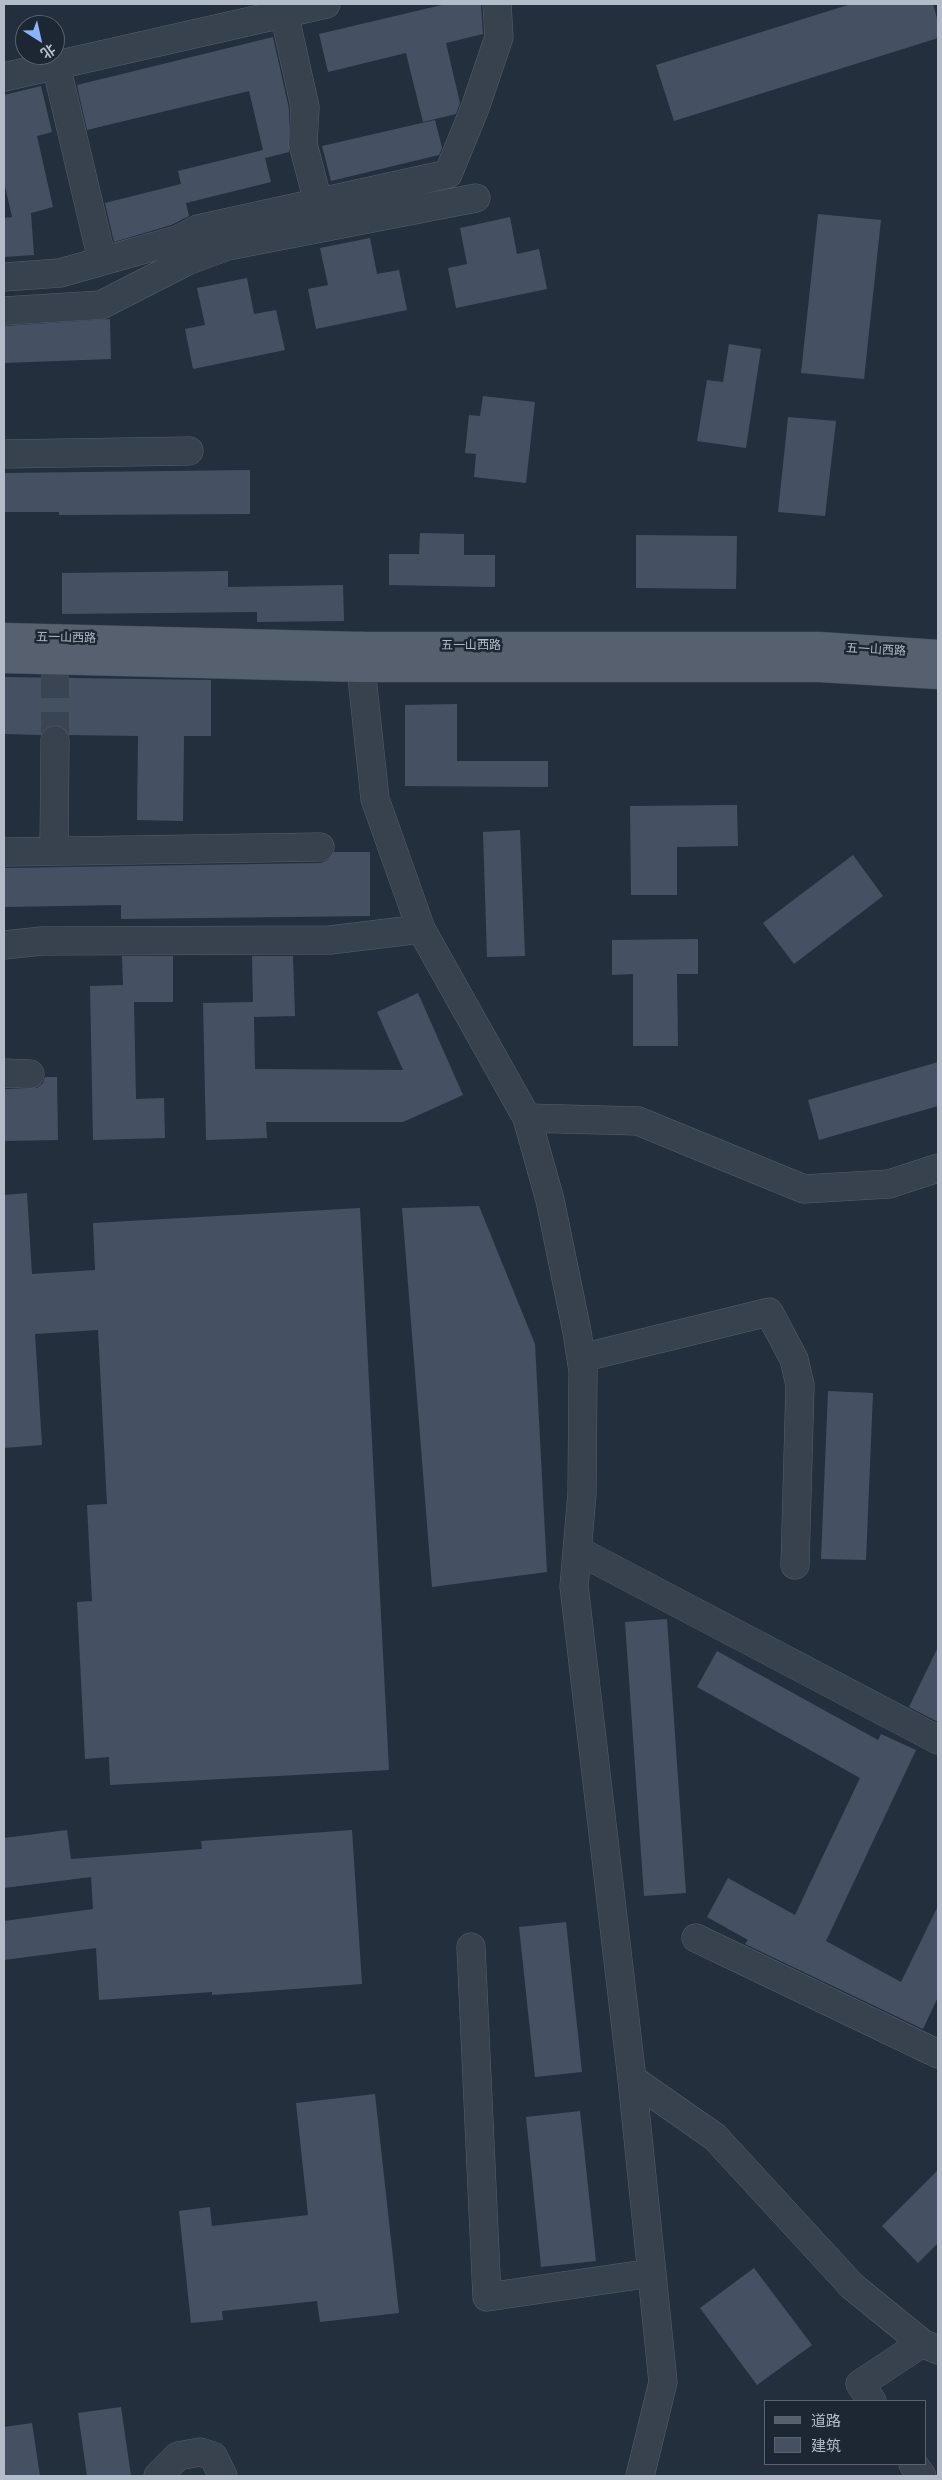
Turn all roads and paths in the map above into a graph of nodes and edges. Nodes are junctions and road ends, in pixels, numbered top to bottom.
1 (326, 4) edge
2 (497, 4) edge
3 (284, 14) junction
4 (65, 63) edge
5 (56, 65) joint
6 (4, 77) edge
7 (476, 198) dead end
8 (318, 202) junction
9 (102, 260) junction
10 (4, 277) edge
11 (4, 311) edge
12 (189, 451) dead end
13 (4, 454) edge
14 (4, 637) edge
15 (938, 654) edge
16 (361, 657) junction
17 (4, 658) edge
18 (938, 675) edge
19 (55, 740) tunnel mouth
20 (320, 847) dead end
21 (54, 850) junction
22 (4, 852) edge
23 (421, 929) junction
24 (4, 944) edge
25 (527, 1118) junction
26 (938, 1168) edge
27 (581, 1358) junction
28 (577, 1550) junction
29 (794, 1565) dead end
30 (938, 1740) edge
31 (696, 1938) dead end
32 (471, 1947) dead end
33 (938, 2054) edge
34 (632, 2079) junction
35 (652, 2273) junction
36 (930, 2347) edge
37 (871, 2400) edge
38 (915, 2465) edge
39 (158, 2476) edge
40 (224, 2476) edge
41 (640, 2476) edge
42 (922, 2476) edge

1 - 3 street
2 - 8 street
3 - 4 street
3 - 8 street
5 - 6 street
5 - 9 street
7 - 11 street
8 - 9 street
9 - 10 street
12 - 13 street
14 - 16 main road, 五一山西路
15 - 16 main road, 五一山西路
16 - 17 main road, 五一山西路
16 - 18 main road, 五一山西路
16 - 23 street
19 - 21 street
20 - 21 street
21 - 22 street
23 - 24 street
23 - 25 street
25 - 26 street
25 - 27 street
27 - 28 street
27 - 29 street
28 - 30 street
28 - 34 street
31 - 33 street
32 - 35 street
34 - 35 street
34 - 36 street
35 - 41 street
36 - 37 street
38 - 42 street
39 - 40 street

